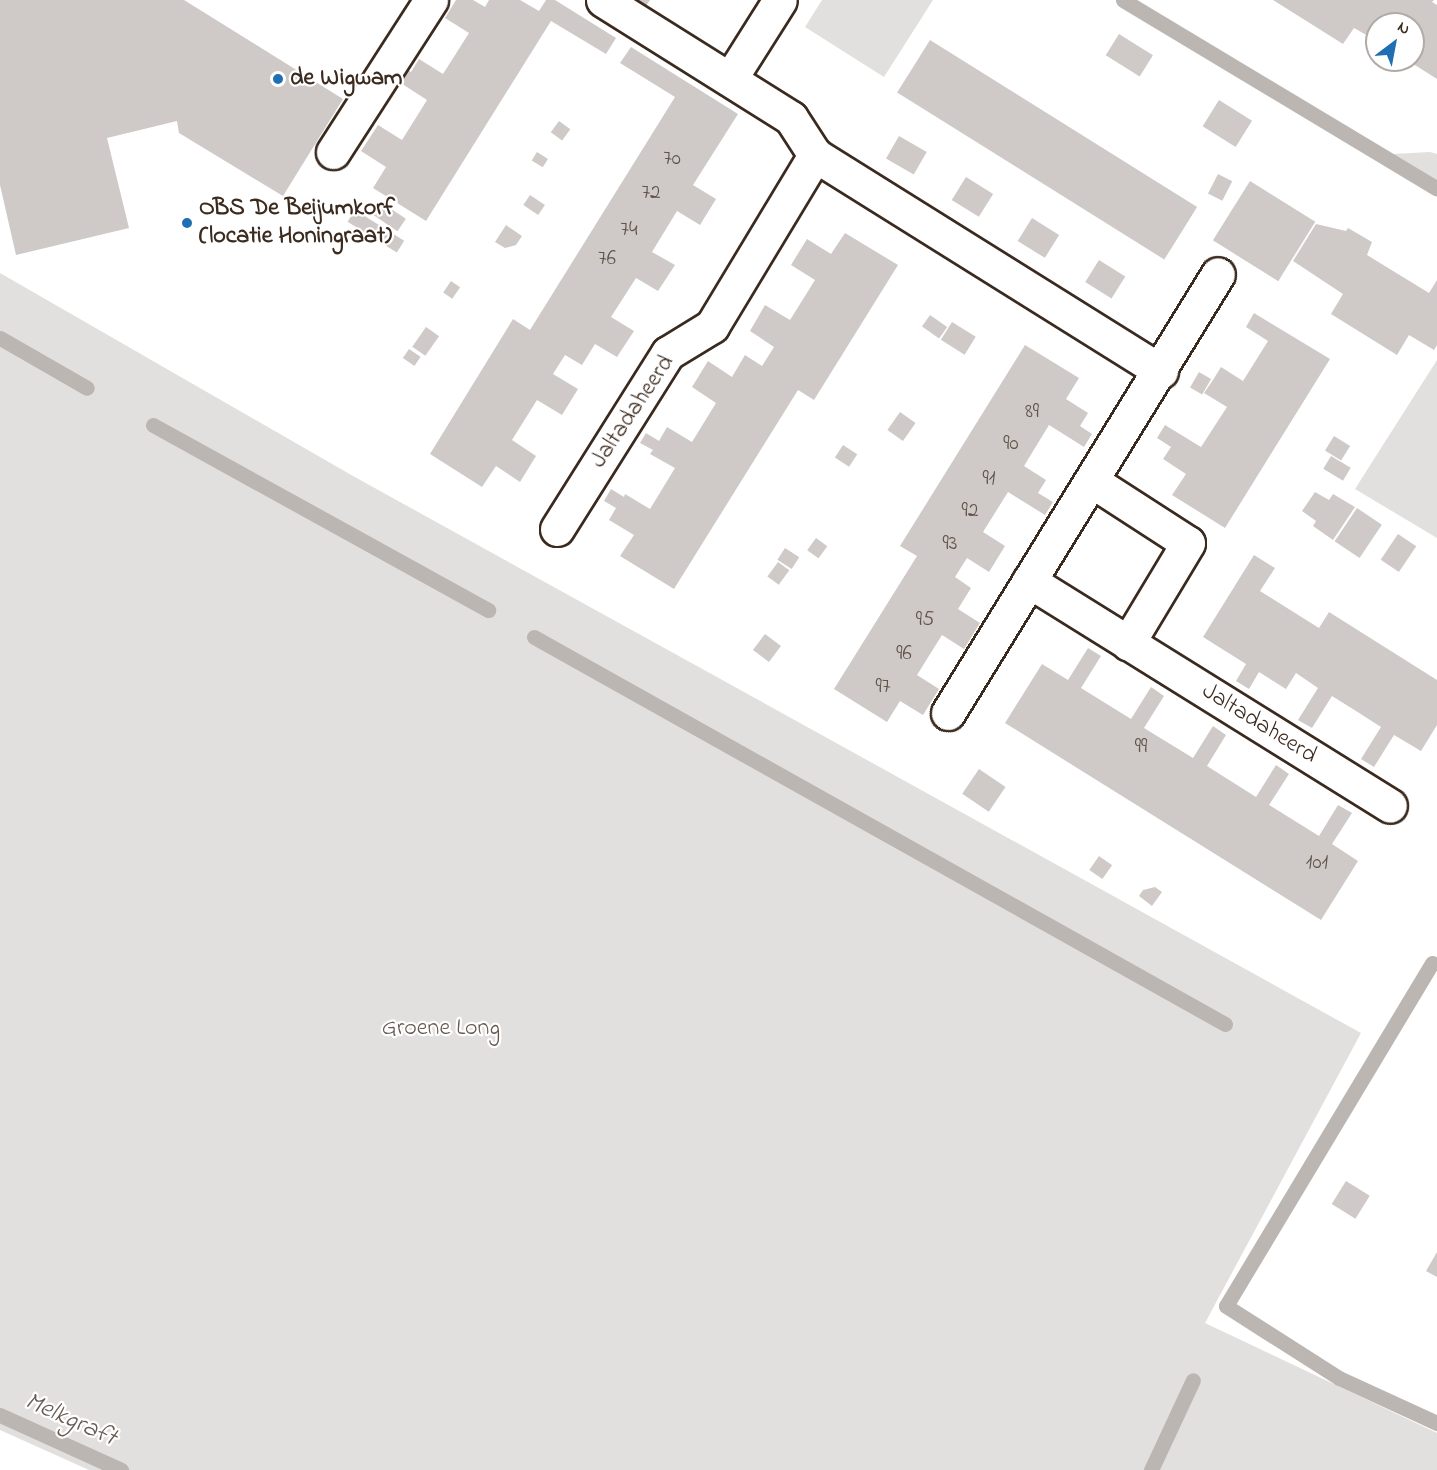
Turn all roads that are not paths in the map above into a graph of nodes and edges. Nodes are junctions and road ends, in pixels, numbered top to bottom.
1 (431, 0) edge
2 (603, 0) edge
3 (780, 0) edge
4 (730, 79) junction
5 (333, 152) dead end
6 (815, 155) junction
7 (1218, 274) dead end
8 (1161, 371) junction
9 (1092, 482) junction
10 (557, 529) dead end
11 (1029, 581) junction
12 (1128, 643) junction
13 (948, 713) dead end
14 (1390, 806) dead end

1 - 5 street
2 - 4 street
3 - 4 street
4 - 6 street
6 - 8 street
6 - 10 street, Jaltadaheerd
7 - 8 street
8 - 9 street
9 - 11 street
9 - 12 street
11 - 12 street, Jaltadaheerd
11 - 13 street
12 - 14 street, Jaltadaheerd

